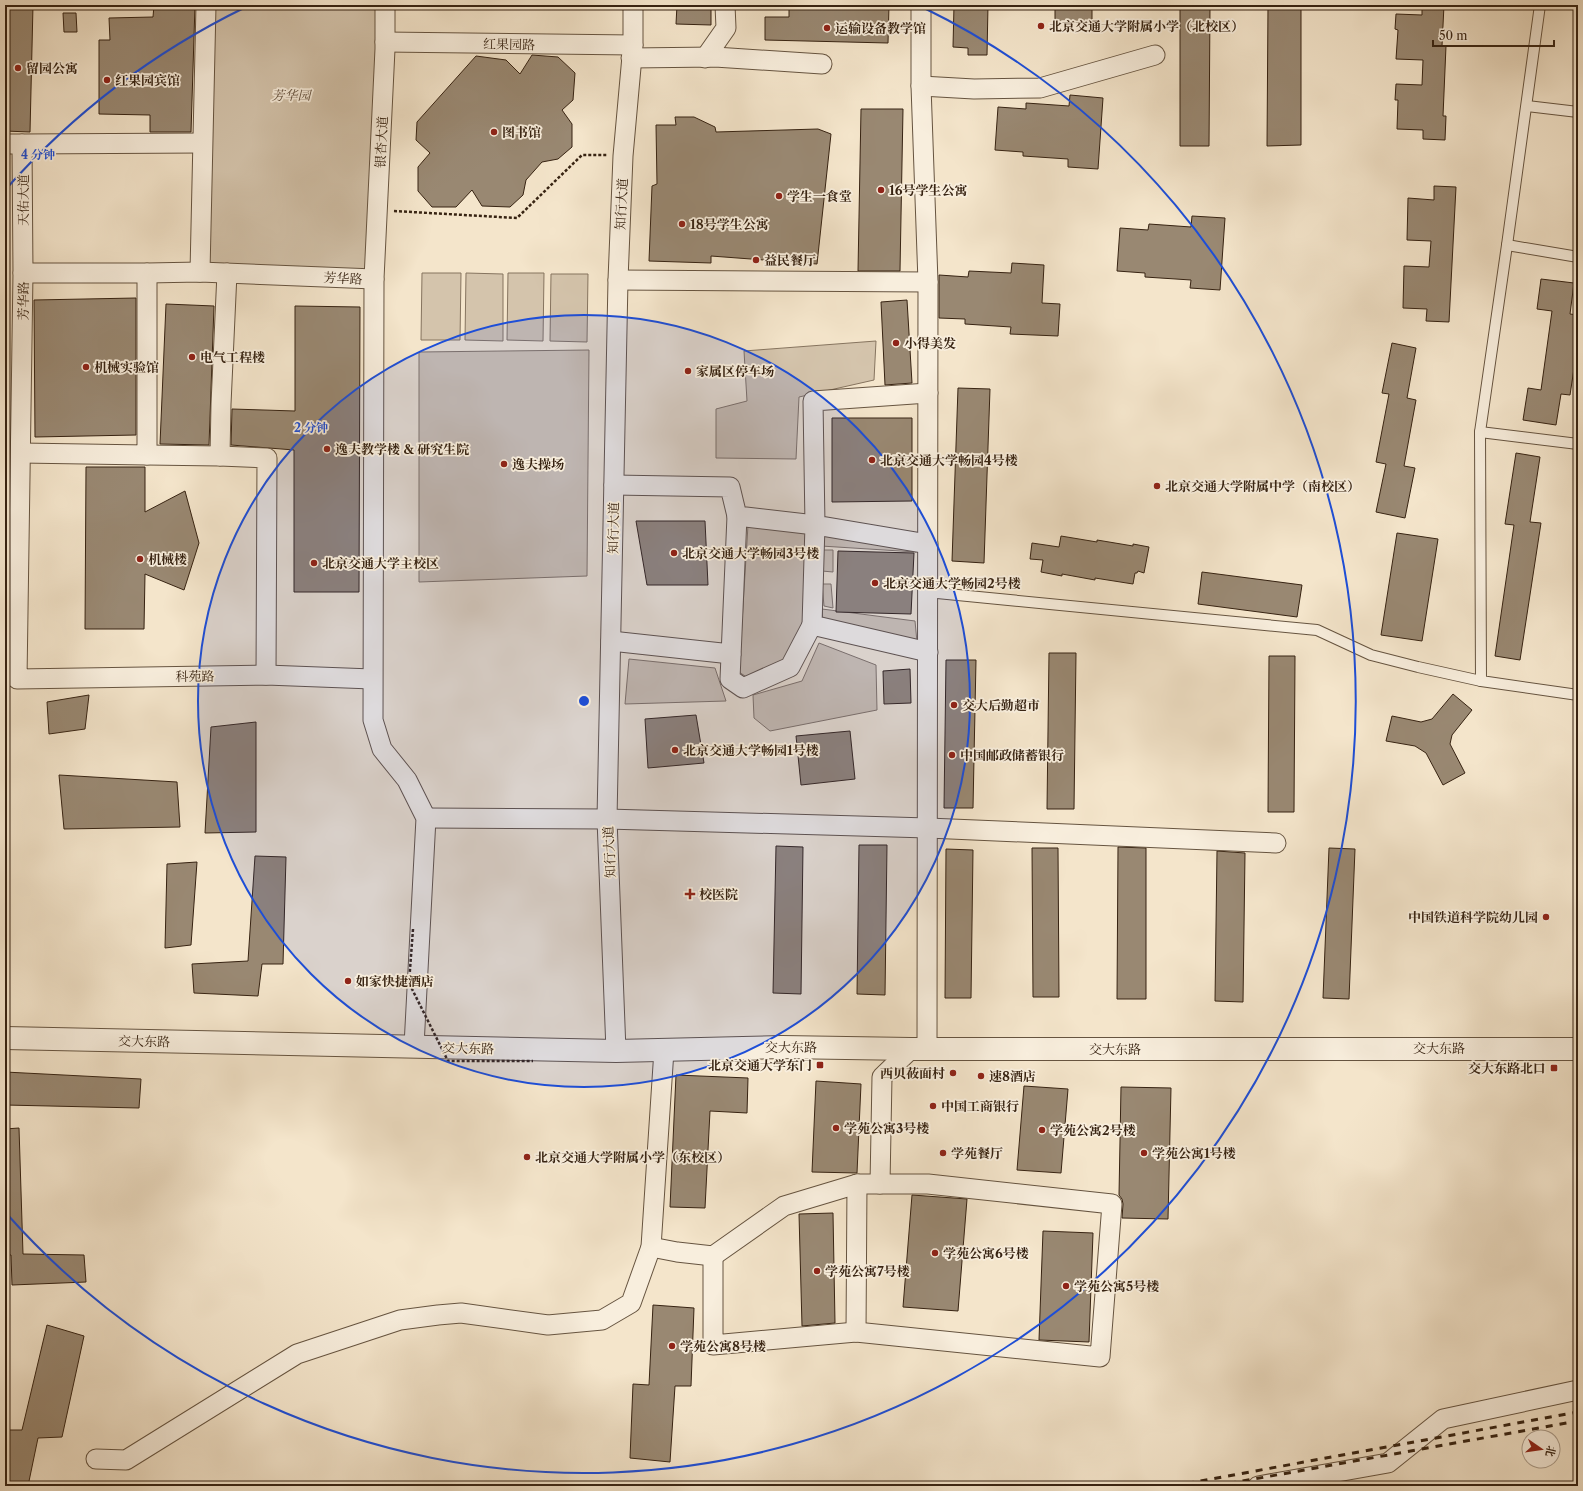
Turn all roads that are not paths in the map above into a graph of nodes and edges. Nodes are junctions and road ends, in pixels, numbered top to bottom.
1 (206, 5) edge
2 (385, 5) edge
3 (633, 5) edge
4 (726, 5) edge
5 (921, 5) edge
6 (1540, 5) edge
7 (385, 42) junction
8 (632, 52) junction
9 (1155, 55) dead end
10 (705, 58) junction
11 (822, 64) dead end
12 (921, 86) junction
13 (1526, 106) junction
14 (1578, 112) edge
15 (202, 143) junction
16 (14, 144) edge
17 (1508, 245) junction
18 (1578, 257) edge
19 (24, 272) junction
20 (200, 272) junction
21 (147, 273) junction
22 (227, 273) junction
23 (374, 279) junction
24 (618, 280) junction
25 (928, 282) junction
26 (928, 393) junction
27 (1480, 432) junction
28 (1578, 444) edge
29 (21, 453) junction
30 (147, 455) junction
31 (220, 456) junction
32 (614, 485) junction
33 (737, 516) junction
34 (815, 526) junction
35 (928, 544) junction
36 (927, 592) junction
37 (812, 625) junction
38 (611, 641) junction
39 (928, 652) junction
40 (731, 654) junction
41 (266, 675) junction
42 (17, 679) joint
43 (372, 679) junction
44 (1481, 681) junction
45 (1578, 695) edge
46 (426, 818) junction
47 (608, 819) junction
48 (928, 828) junction
49 (1276, 843) dead end
50 (5, 1038) edge
51 (414, 1046) junction
52 (919, 1049) junction
53 (1578, 1049) edge
54 (664, 1050) junction
55 (616, 1051) junction
56 (857, 1184) junction
57 (880, 1184) junction
58 (651, 1247) junction
59 (713, 1256) junction
60 (856, 1332) junction
61 (1578, 1390) edge
62 (96, 1459) dead end
63 (1258, 1486) edge

1 - 15 street
2 - 7 street, 银杏大道
3 - 8 street, 知行大道
4 - 10 street
5 - 12 street
6 - 13 lane
7 - 8 street, 红果园路
7 - 23 street, 银杏大道
8 - 10 street, 红果园路
8 - 24 street, 知行大道
9 - 12 street
10 - 11 street, 红果园路
12 - 25 street
13 - 14 lane
13 - 17 lane
15 - 16 street
15 - 20 street
16 - 19 street, 天佑大道
17 - 18 lane
17 - 27 lane
19 - 21 street, 芳华路
19 - 29 street, 芳华路
20 - 21 street, 芳华路
20 - 22 street, 芳华路
21 - 30 street
22 - 23 street, 芳华路
22 - 31 street
23 - 43 street, 银杏大道
24 - 25 street
24 - 32 street, 知行大道
25 - 26 street
26 - 34 street
26 - 35 street
27 - 28 lane
27 - 44 lane
29 - 30 street
29 - 42 street, 芳华路
30 - 31 street
31 - 41 street
32 - 33 street
32 - 38 street, 知行大道
33 - 34 street
33 - 40 street
34 - 35 street
34 - 37 street
35 - 36 street
36 - 39 street
36 - 44 lane
37 - 39 street
37 - 40 street
38 - 40 street
38 - 47 street, 知行大道
39 - 48 street
41 - 42 street, 科苑路
41 - 43 street, 科苑路
43 - 46 street, 银杏大道
44 - 45 lane
46 - 47 street
46 - 51 street
47 - 48 street
47 - 55 street, 知行大道
48 - 49 street
48 - 52 street
50 - 51 street, 交大东路
51 - 55 street, 交大东路
52 - 53 street, 交大东路
52 - 54 street, 交大东路
52 - 57 street
54 - 55 street, 交大东路
54 - 58 street
56 - 57 street
56 - 59 street
56 - 60 street
57 - 60 street
58 - 59 street
58 - 62 street
59 - 60 street
61 - 63 street

